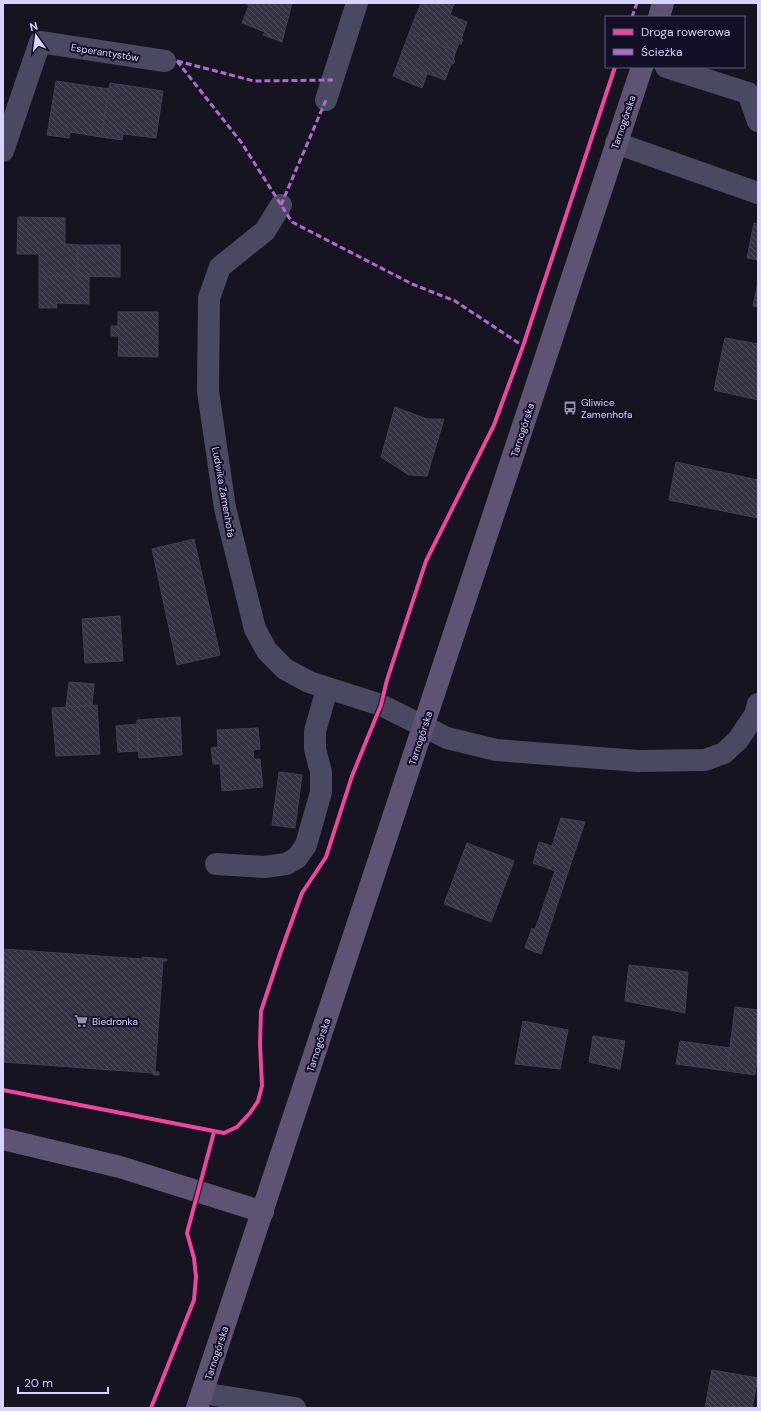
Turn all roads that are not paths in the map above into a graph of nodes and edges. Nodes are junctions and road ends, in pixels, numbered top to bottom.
1 (357, 3) edge
2 (663, 3) edge
3 (659, 16) edge
4 (164, 61) dead end
5 (642, 68) edge
6 (669, 68) edge
7 (326, 100) dead end
8 (758, 121) edge
9 (616, 143) junction
10 (3, 151) edge
11 (758, 194) edge
12 (281, 205) dead end
13 (327, 689) junction
14 (758, 704) edge
15 (423, 726) junction
16 (216, 864) dead end
17 (3, 1139) edge
18 (263, 1212) junction
19 (200, 1401) edge
20 (295, 1408) edge

1 - 7 street
2 - 3 main road
4 - 10 street, Esperantystów
5 - 9 main road, Tarnogórska
6 - 8 street
9 - 11 street
9 - 15 main road, Tarnogórska
12 - 13 street, Ludwika Zamenhofa
13 - 15 street, Ludwika Zamenhofa
13 - 16 street
14 - 15 street, Ludwika Zamenhofa
15 - 18 main road, Tarnogórska
17 - 18 main road
18 - 19 main road, Tarnogórska
19 - 20 street

